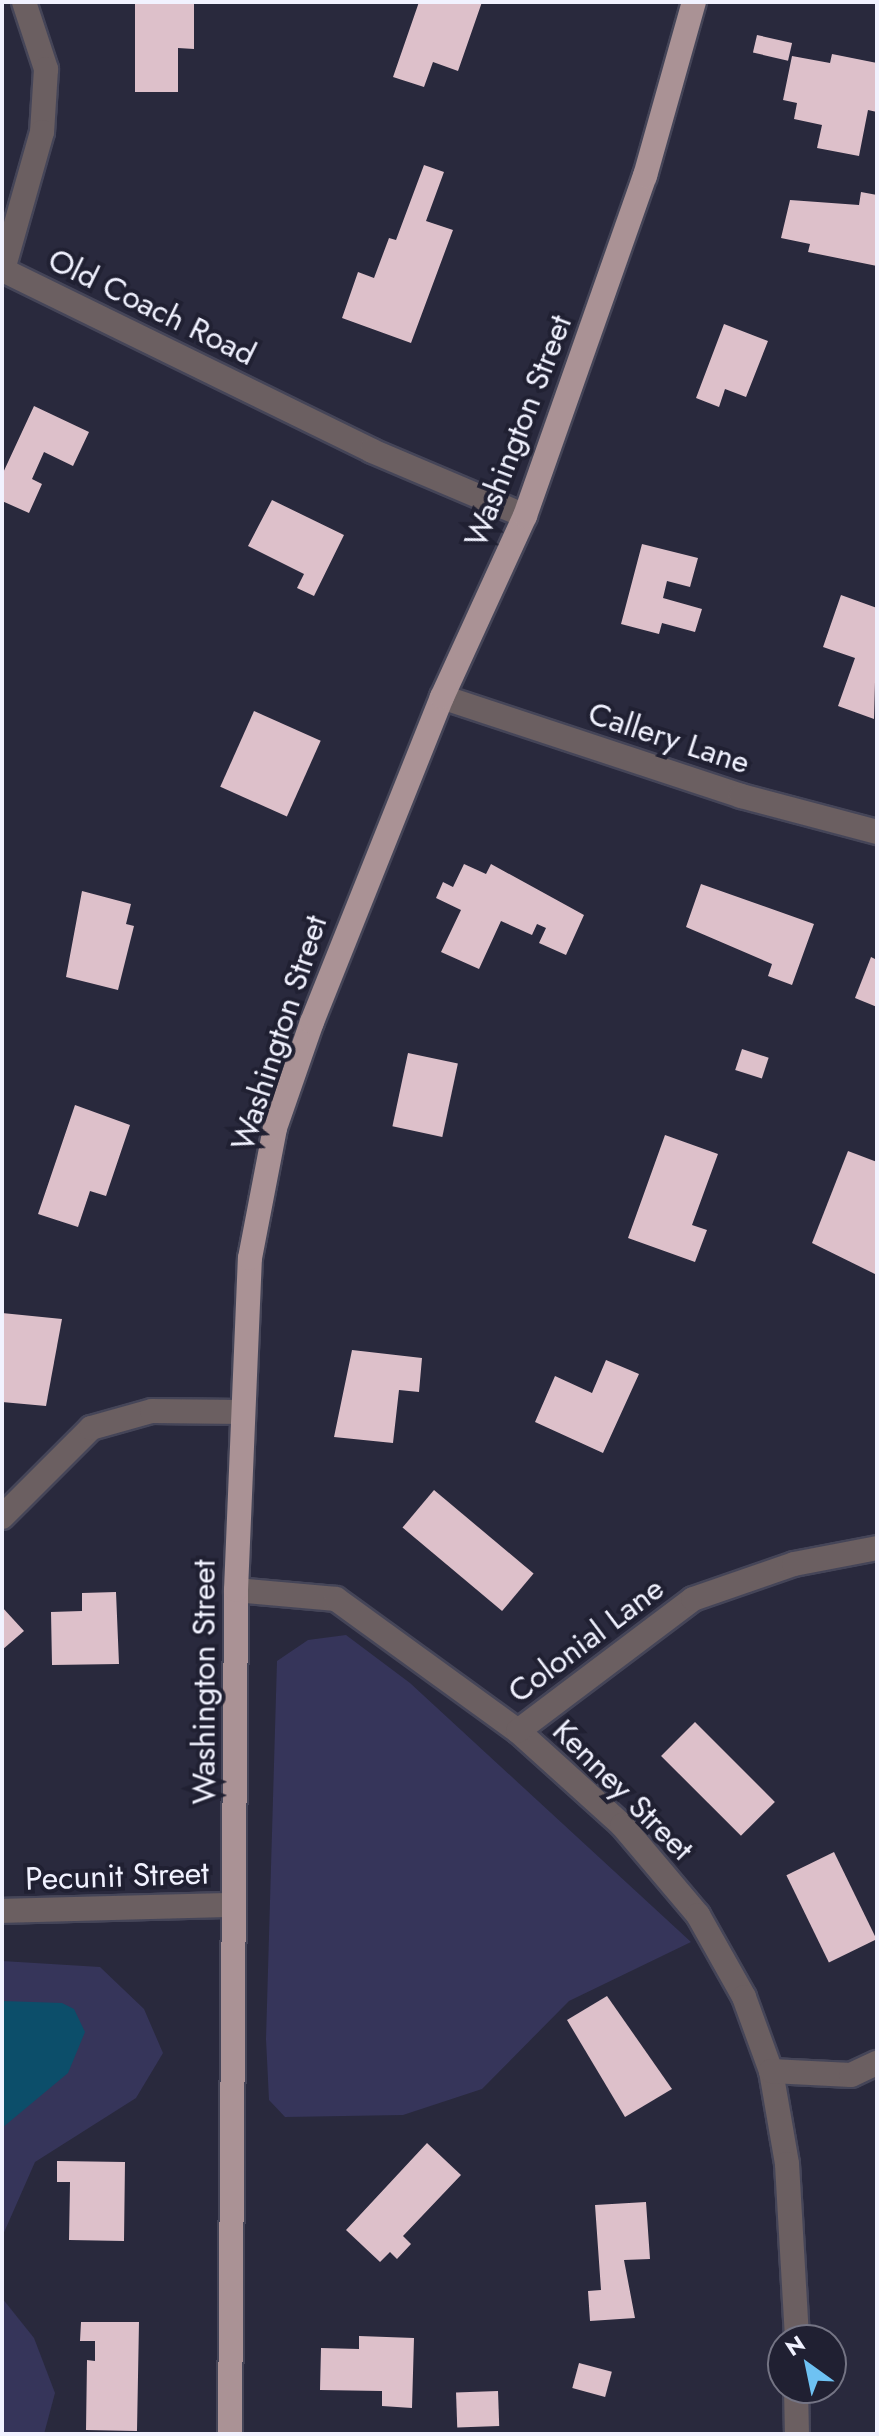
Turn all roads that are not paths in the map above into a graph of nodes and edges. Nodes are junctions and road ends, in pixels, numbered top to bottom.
1 (24, 2) edge
2 (694, 2) edge
3 (2, 271) edge
4 (525, 516) junction
5 (442, 697) junction
6 (877, 832) edge
7 (242, 1412) junction
8 (2, 1517) edge
9 (877, 1548) edge
10 (236, 1590) junction
11 (518, 1731) junction
12 (234, 1905) junction
13 (2, 1911) edge
14 (877, 2063) edge
15 (771, 2071) junction
16 (796, 2324) edge
17 (796, 2404) edge
18 (230, 2434) edge
19 (797, 2434) edge

1 - 3 street, Old Coach Road
2 - 4 main road, Washington Street
3 - 4 street, Old Coach Road
4 - 5 main road, Washington Street
5 - 6 street, Callery Lane
5 - 7 main road, Washington Street
7 - 8 street
7 - 10 main road, Washington Street
9 - 11 street, Colonial Lane
10 - 11 street, Kenney Street
10 - 12 main road, Washington Street
11 - 15 street, Kenney Street
12 - 13 street, Pecunit Street
12 - 18 main road, Washington Street
14 - 15 street
15 - 16 street, Kenney Street
17 - 19 street

